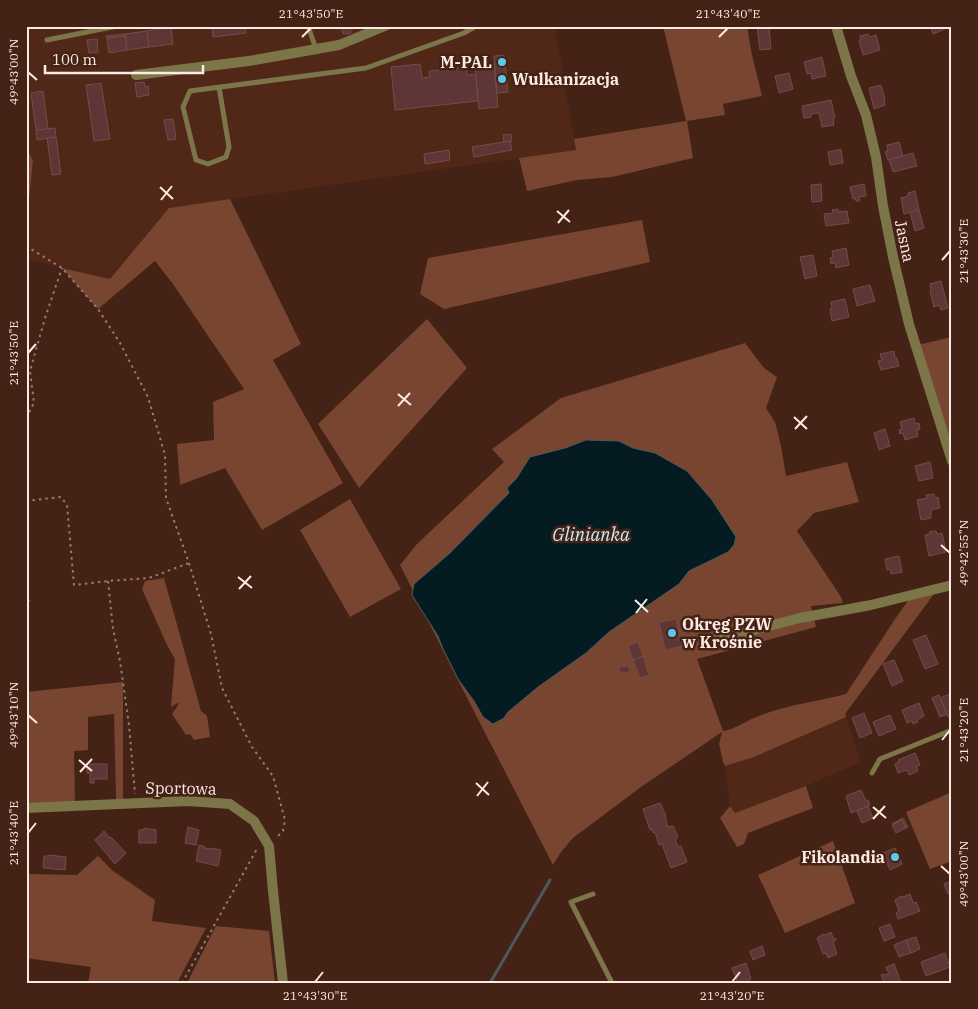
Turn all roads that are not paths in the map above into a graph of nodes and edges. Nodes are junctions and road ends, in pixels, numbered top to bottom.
1 (117, 26) edge
2 (308, 26) edge
3 (385, 26) edge
4 (476, 26) edge
5 (836, 26) edge
6 (47, 40) dead end
7 (316, 49) junction
8 (136, 75) dead end
9 (219, 87) junction
10 (952, 461) edge
11 (952, 585) edge
12 (704, 643) dead end
13 (952, 730) edge
14 (872, 773) dead end
15 (26, 808) edge
16 (593, 894) dead end
17 (283, 983) edge
18 (612, 983) edge

1 - 6 lane
2 - 7 lane
3 - 7 street
4 - 9 lane
5 - 10 street, Jasna
7 - 8 street
9 - 9 lane
11 - 12 street
13 - 14 lane
15 - 17 street, Sportowa
16 - 18 lane

